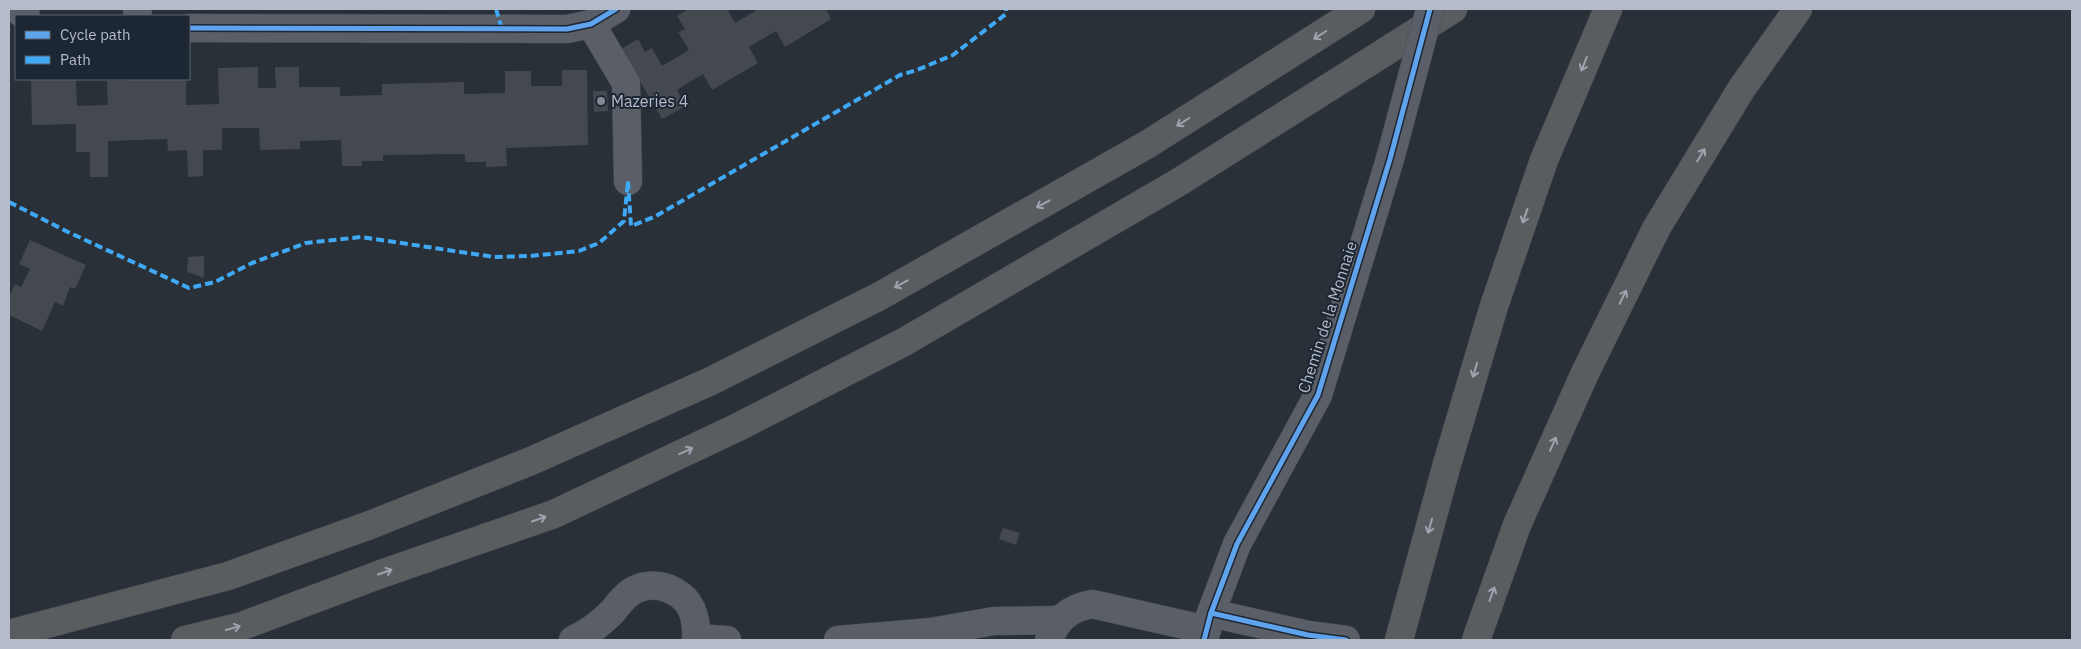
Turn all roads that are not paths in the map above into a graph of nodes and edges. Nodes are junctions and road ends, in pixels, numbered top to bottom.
1 (616, 9) edge
2 (1362, 9) edge
3 (1430, 9) edge
4 (1453, 9) edge
5 (1798, 9) edge
6 (1605, 14) edge
7 (591, 24) junction
8 (190, 28) edge
9 (628, 182) dead end
10 (1207, 628) edge
11 (1054, 630) edge
12 (9, 634) edge
13 (696, 639) edge
14 (185, 640) edge
15 (573, 640) edge
16 (727, 640) edge
17 (838, 640) edge
18 (1346, 640) edge
19 (1400, 640) edge
20 (1476, 640) edge

1 - 7 street
2 -> 12 highway
3 - 10 street, Chemin de la Monnaie, bridge
14 -> 4 highway
20 -> 5 highway
6 -> 19 highway
7 - 8 street
7 - 9 street
10 - 11 street
10 - 18 street
11 - 17 street
13 - 15 street
13 - 16 street

